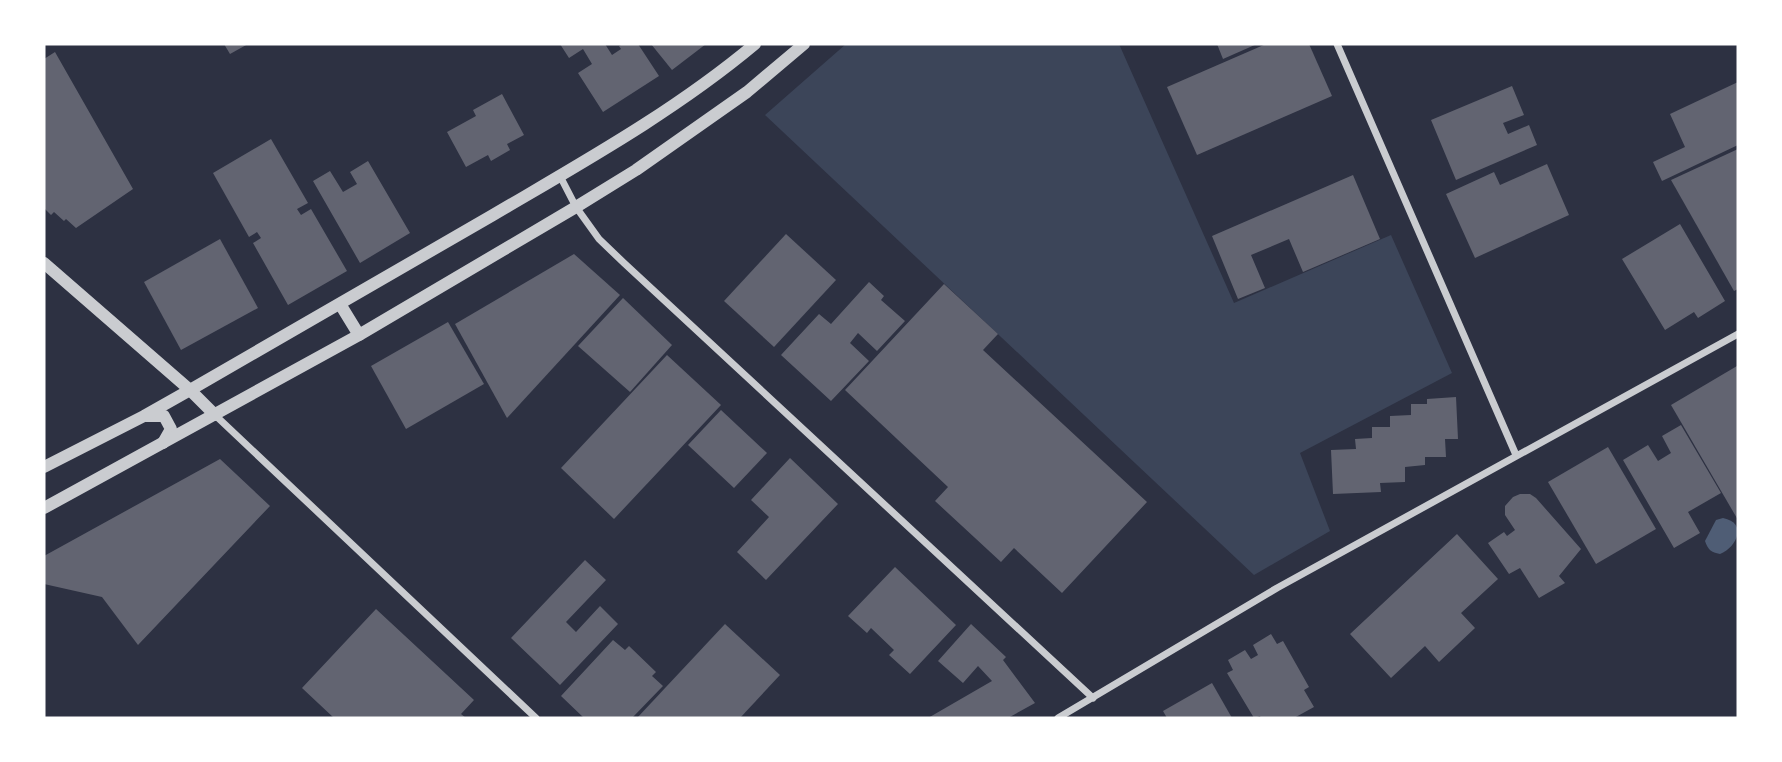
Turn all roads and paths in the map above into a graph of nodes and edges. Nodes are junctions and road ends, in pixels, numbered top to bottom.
1 (755, 44) edge
2 (804, 44) edge
3 (1337, 44) edge
4 (560, 176) junction
5 (576, 207) junction
6 (44, 263) edge
7 (340, 304) junction
8 (1738, 334) edge
9 (359, 335) junction
10 (190, 390) junction
11 (215, 415) junction
12 (144, 416) junction
13 (163, 443) junction
14 (1516, 455) junction
15 (44, 467) edge
16 (44, 508) edge
17 (1093, 698) junction
18 (536, 718) edge
19 (1058, 718) edge

1 - 4 street
2 - 5 street
3 - 14 street
4 - 5 street
4 - 7 street
5 - 9 street
5 - 17 street
6 - 10 street
7 - 9 street
7 - 10 street
8 - 14 street
9 - 11 street
10 - 11 street
10 - 12 street
11 - 13 street
11 - 18 street
12 - 13 street
12 - 15 street
13 - 16 street
14 - 17 street
17 - 19 street

